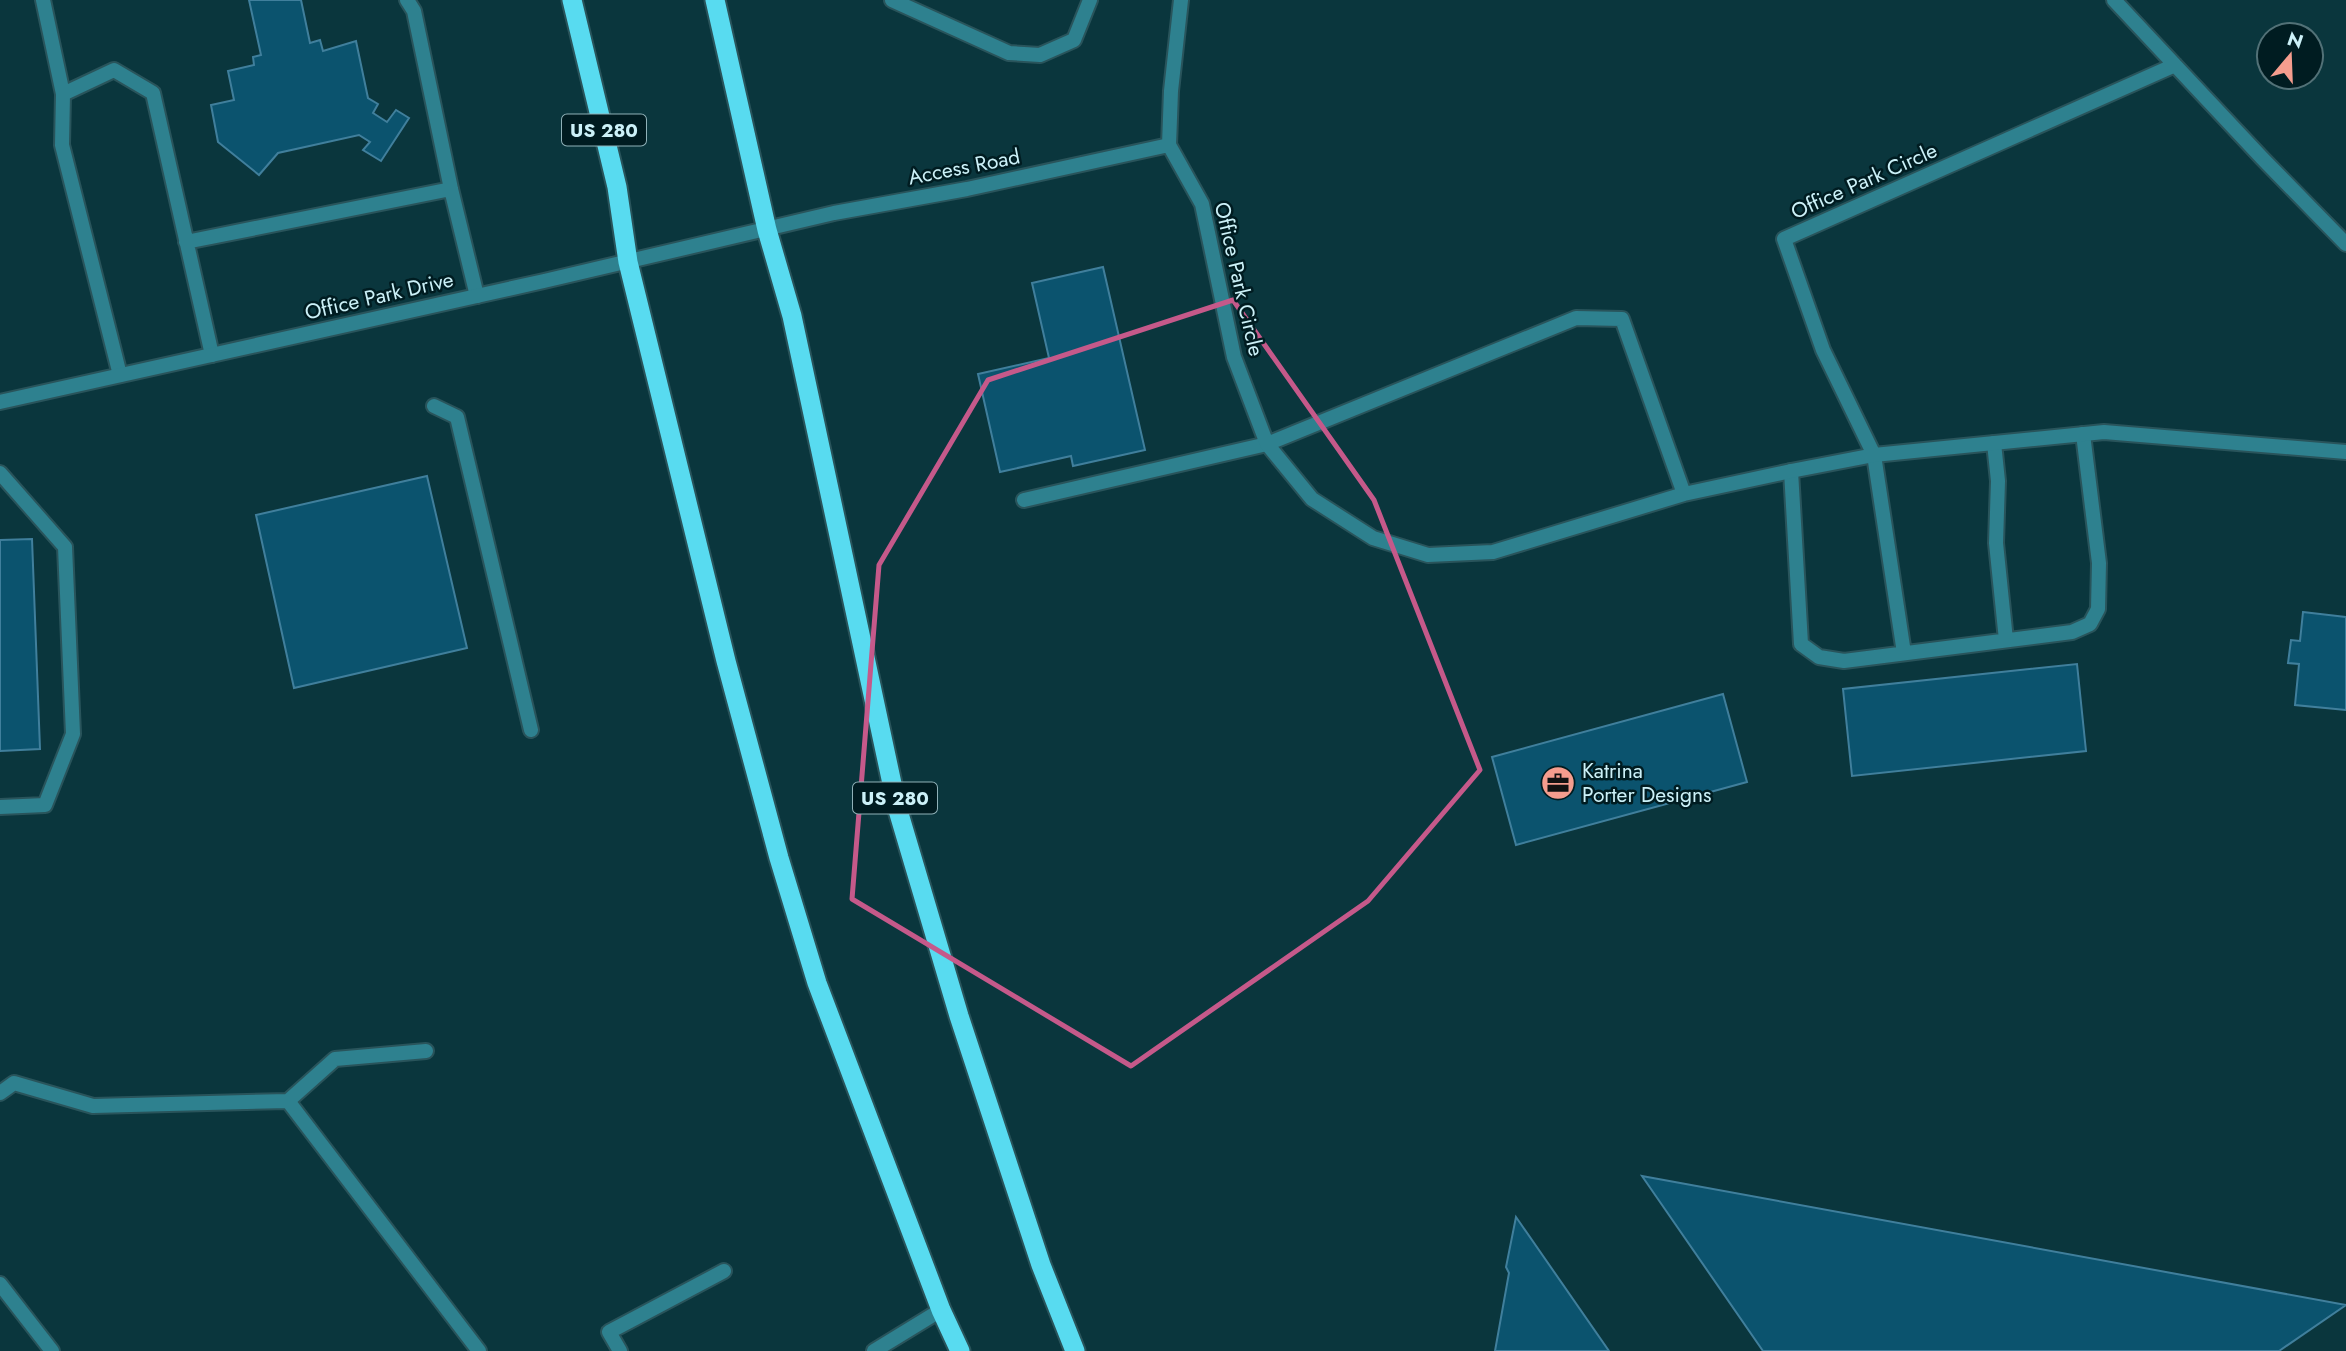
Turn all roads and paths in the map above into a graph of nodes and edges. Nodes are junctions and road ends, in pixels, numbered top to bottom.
1 (43, 0) edge
2 (407, 0) edge
3 (572, 0) edge
4 (715, 0) edge
5 (892, 0) edge
6 (1090, 0) edge
7 (1181, 0) edge
8 (2115, 0) edge
9 (2175, 65) junction
10 (63, 94) junction
11 (1169, 145) junction
12 (451, 189) junction
13 (767, 230) junction
14 (2345, 239) edge
15 (186, 242) junction
16 (628, 262) junction
17 (477, 296) junction
18 (212, 355) junction
19 (120, 375) junction
20 (0, 402) edge
21 (434, 407) dead end
22 (2083, 434) junction
23 (1994, 443) junction
24 (1267, 444) junction
25 (2346, 452) edge
26 (1874, 455) junction
27 (1791, 471) junction
28 (0, 473) edge
29 (1684, 494) junction
30 (1024, 500) dead end
31 (2006, 640) junction
32 (1903, 653) junction
33 (531, 730) dead end
34 (0, 807) edge
35 (426, 1051) dead end
36 (0, 1093) edge
37 (288, 1101) junction
38 (724, 1271) dead end
39 (0, 1284) edge
40 (941, 1310) junction
41 (52, 1351) edge
42 (479, 1351) edge
43 (620, 1351) edge
44 (874, 1351) edge
45 (960, 1351) edge
46 (1075, 1351) edge

1 - 10 street
2 - 12 street
3 - 16 highway, US 280
4 - 13 highway, US 280
5 - 6 street
7 - 11 street
8 - 9 street
9 - 14 street
9 - 26 street, Office Park Circle
10 - 15 street
10 - 19 street
11 - 13 street, Access Road
11 - 24 street, Office Park Circle
12 - 15 street
12 - 17 street
13 - 16 street, Office Park Drive
13 - 46 highway, US 280
15 - 18 street
16 - 17 street, Office Park Drive
16 - 40 highway, US 280
17 - 18 street, Office Park Drive
18 - 19 street, Office Park Drive
19 - 20 street, Office Park Drive
21 - 33 street
22 - 23 street, Office Park Circle
22 - 25 street, Office Park Circle
22 - 31 street
23 - 26 street, Office Park Circle
23 - 31 street
24 - 29 street, Office Park Circle
24 - 29 street
24 - 30 street
26 - 27 street, Office Park Circle
26 - 32 street
27 - 29 street, Office Park Circle
27 - 32 street
28 - 34 street
31 - 32 street
35 - 37 street
36 - 37 street
37 - 42 street
38 - 43 street
39 - 41 street
40 - 44 street
40 - 45 highway, US 280

